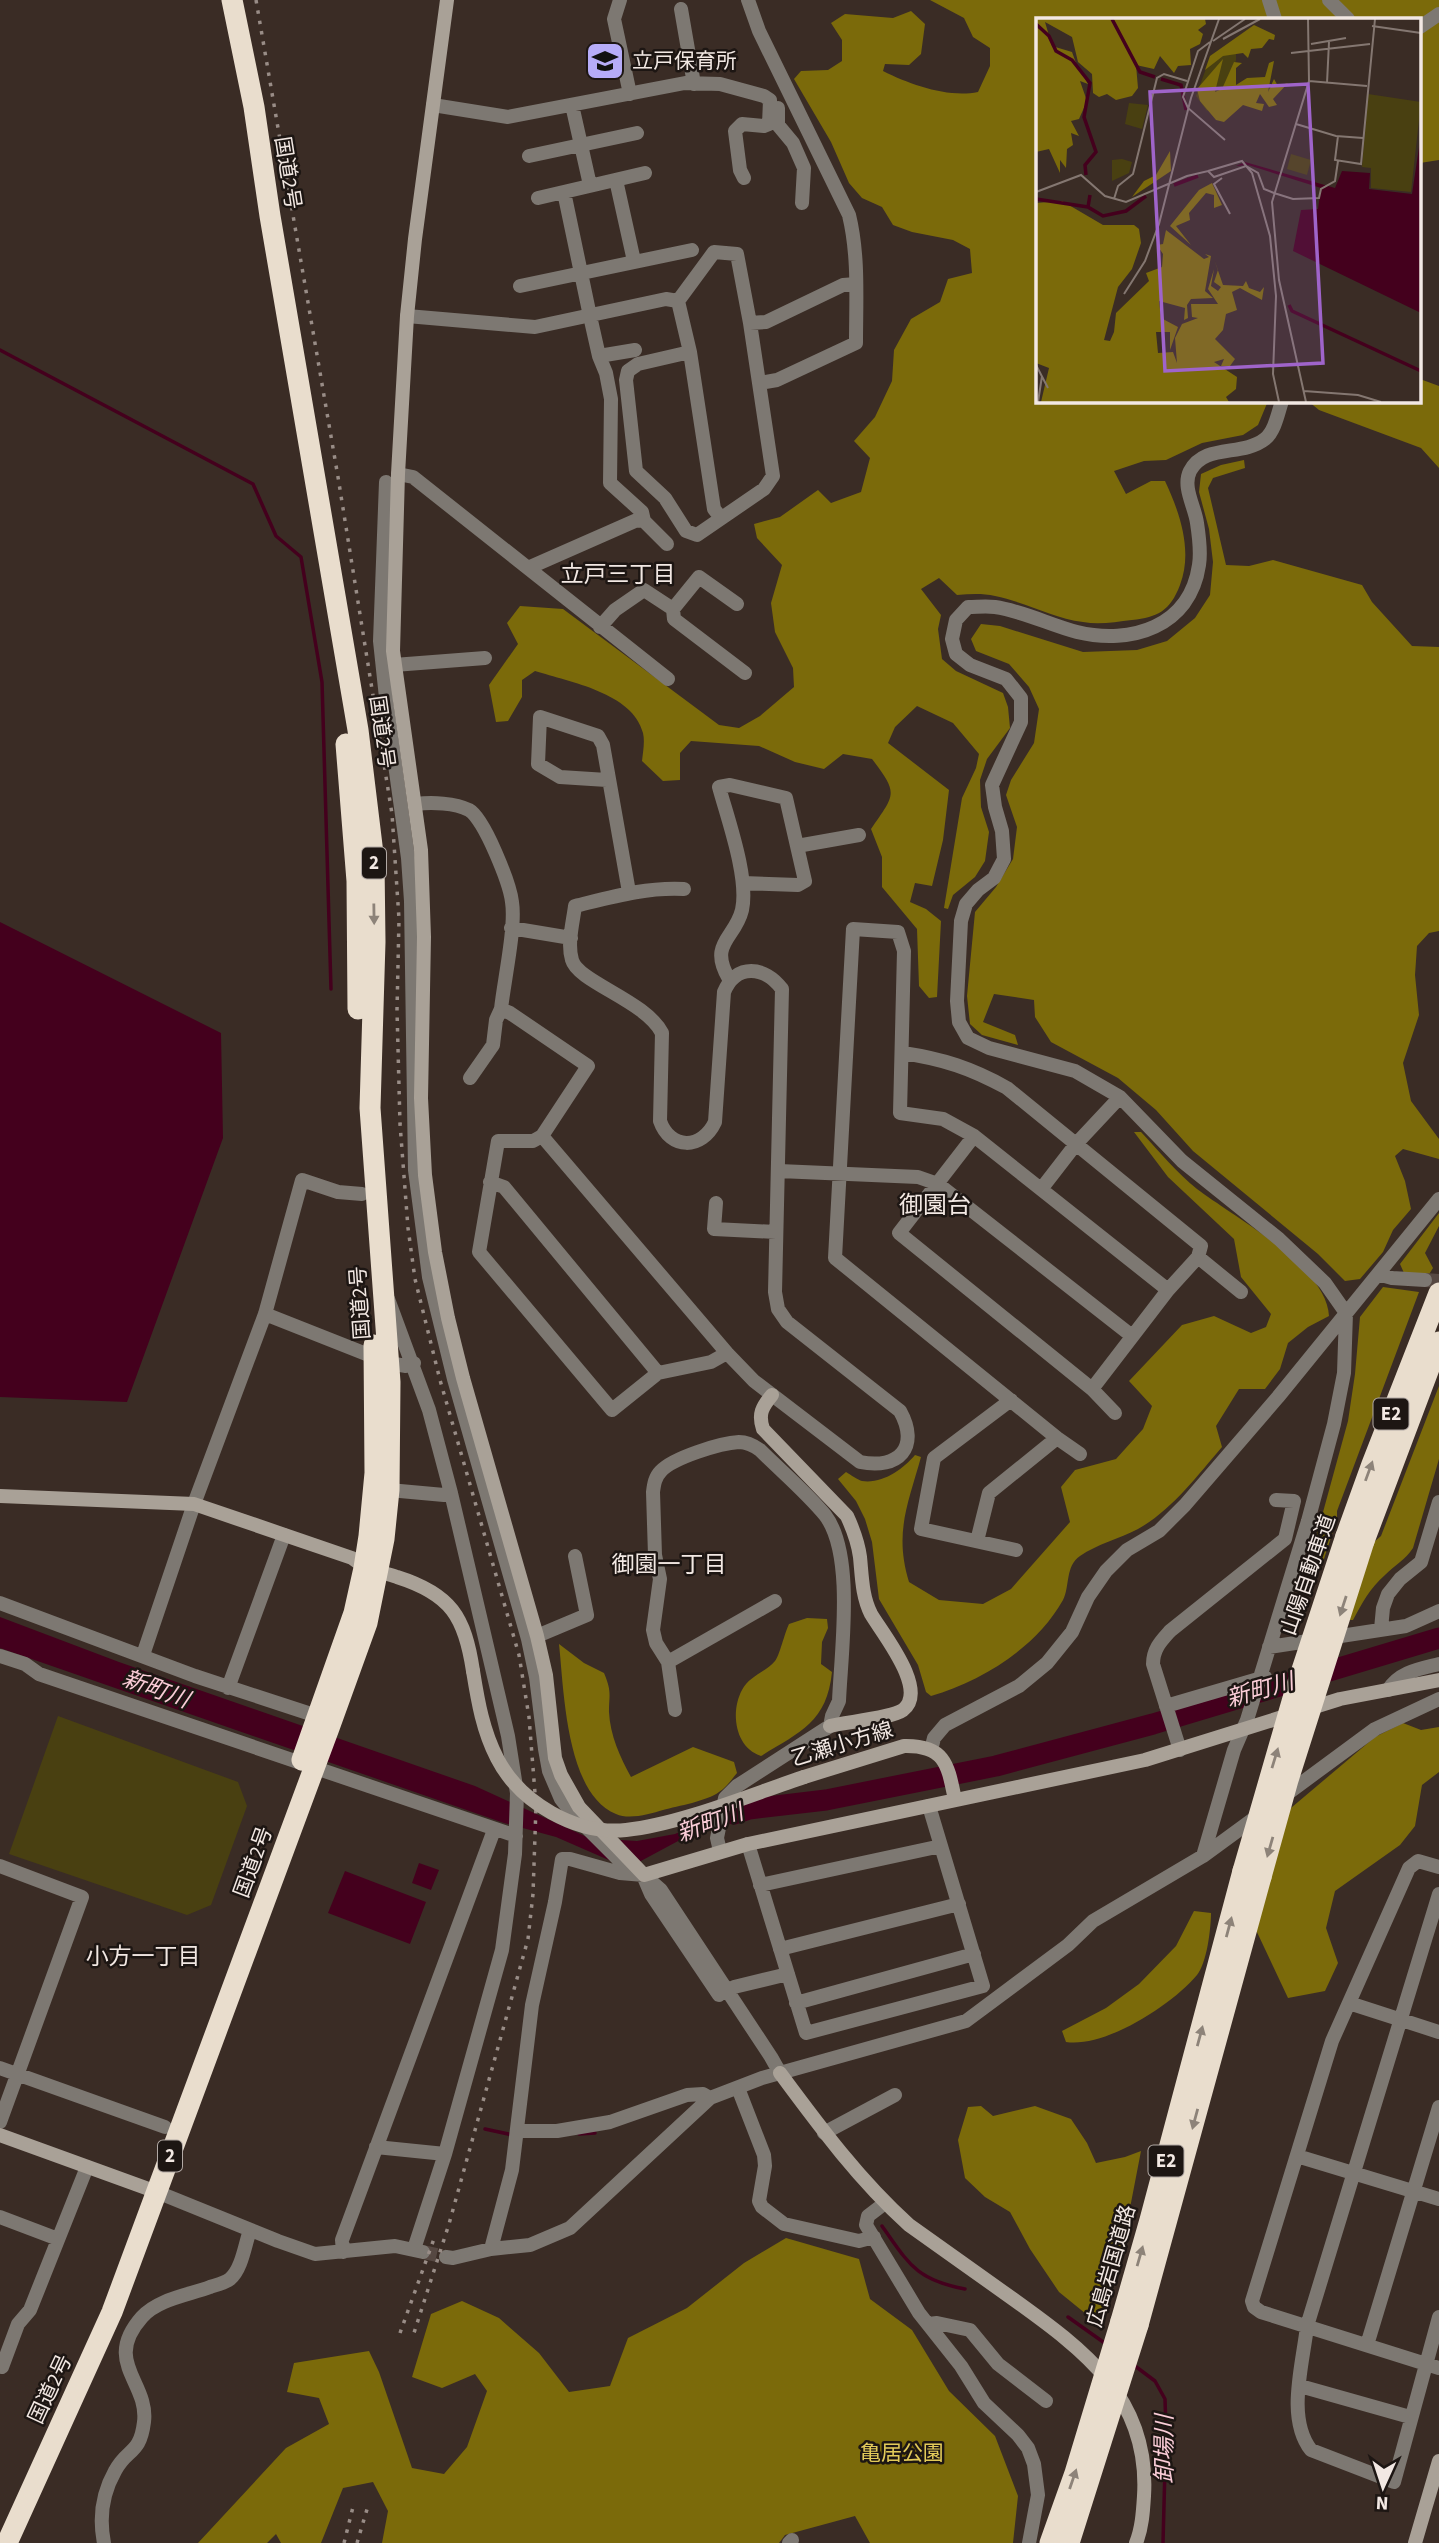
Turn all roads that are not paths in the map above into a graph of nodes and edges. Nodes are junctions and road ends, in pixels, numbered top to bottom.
1 (221, 0) edge
2 (232, 0) edge
3 (447, 0) edge
4 (620, 0) edge
5 (748, 0) edge
6 (1269, 0) edge
7 (1329, 0) edge
8 (681, 9) dead end
9 (1439, 14) edge
10 (1275, 18) edge
11 (1347, 18) edge
12 (1422, 26) edge
13 (694, 83) junction
14 (630, 94) junction
15 (767, 98) junction
16 (433, 105) junction
17 (572, 105) junction
18 (637, 133) dead end
19 (582, 145) junction
20 (528, 156) dead end
21 (645, 173) dead end
22 (744, 178) dead end
23 (616, 180) junction
24 (590, 186) junction
25 (564, 192) junction
26 (538, 198) dead end
27 (802, 203) dead end
28 (692, 250) dead end
29 (634, 261) junction
30 (580, 272) junction
31 (856, 284) junction
32 (520, 286) dead end
33 (678, 300) junction
34 (407, 316) junction
35 (590, 316) junction
36 (750, 323) junction
37 (635, 350) dead end
38 (690, 352) junction
39 (598, 356) junction
40 (760, 383) junction
41 (1282, 402) edge
42 (392, 478) junction
43 (720, 519) junction
44 (644, 521) junction
45 (667, 544) dead end
46 (528, 568) junction
47 (737, 604) dead end
48 (673, 609) junction
49 (600, 627) junction
50 (485, 658) dead end
51 (394, 665) junction
52 (745, 673) dead end
53 (668, 678) dead end
54 (607, 780) junction
55 (416, 804) junction
56 (859, 835) dead end
57 (797, 846) junction
58 (743, 883) junction
59 (684, 889) dead end
60 (629, 892) junction
61 (511, 928) junction
62 (571, 938) junction
63 (729, 979) junction
64 (501, 1009) junction
65 (903, 1053) junction
66 (470, 1078) dead end
67 (1120, 1097) junction
68 (542, 1136) junction
69 (974, 1136) junction
70 (1076, 1144) junction
71 (779, 1171) junction
72 (839, 1172) junction
73 (490, 1182) junction
74 (938, 1184) junction
75 (1042, 1188) junction
76 (362, 1194) junction
77 (1439, 1199) edge
78 (716, 1203) dead end
79 (776, 1232) junction
80 (1198, 1257) junction
81 (1378, 1274) junction
82 (1432, 1287) edge
83 (384, 1290) junction
84 (1168, 1290) junction
85 (1241, 1292) dead end
86 (1346, 1313) junction
87 (265, 1314) junction
88 (1132, 1336) junction
89 (1439, 1342) edge
90 (727, 1353) junction
91 (382, 1360) junction
92 (414, 1363) junction
93 (658, 1373) junction
94 (1092, 1389) junction
95 (772, 1395) junction
96 (1011, 1400) junction
97 (1115, 1413) dead end
98 (1057, 1438) junction
99 (1080, 1454) dead end
100 (389, 1490) junction
101 (451, 1493) junction
102 (0, 1496) edge
103 (1276, 1500) dead end
104 (1439, 1502) edge
105 (194, 1504) junction
106 (284, 1535) junction
107 (1355, 1538) junction
108 (977, 1541) junction
109 (1016, 1550) dead end
110 (575, 1556) dead end
111 (371, 1570) junction
112 (775, 1601) dead end
113 (0, 1603) edge
114 (1439, 1611) edge
115 (1381, 1629) junction
116 (537, 1636) junction
117 (1269, 1647) junction
118 (143, 1655) junction
119 (0, 1656) edge
120 (668, 1662) junction
121 (1439, 1664) edge
122 (1261, 1679) junction
123 (1439, 1680) edge
124 (228, 1688) junction
125 (1388, 1690) junction
126 (1439, 1699) edge
127 (1166, 1707) junction
128 (674, 1710) dead end
129 (320, 1722) junction
130 (1244, 1725) junction
131 (830, 1726) junction
132 (1178, 1746) junction
133 (931, 1750) junction
134 (308, 1763) junction
135 (954, 1797) junction
136 (929, 1806) junction
137 (494, 1830) junction
138 (516, 1832) junction
139 (748, 1844) junction
140 (941, 1846) junction
141 (719, 1847) junction
142 (1203, 1856) junction
143 (0, 1866) edge
144 (1439, 1867) edge
145 (634, 1868) junction
146 (760, 1885) junction
147 (1439, 1894) edge
148 (959, 1904) junction
149 (780, 1949) junction
150 (974, 1954) junction
151 (788, 1974) junction
152 (729, 1991) junction
153 (1217, 1997) junction
154 (796, 2003) junction
155 (1349, 2003) junction
156 (1401, 2020) junction
157 (1439, 2032) edge
158 (0, 2068) edge
159 (780, 2073) junction
160 (18, 2074) junction
161 (738, 2088) junction
162 (895, 2095) dead end
163 (710, 2098) junction
164 (1439, 2107) edge
165 (0, 2122) edge
166 (166, 2127) junction
167 (518, 2131) junction
168 (824, 2133) junction
169 (0, 2135) edge
170 (376, 2147) junction
171 (445, 2154) junction
172 (1297, 2155) junction
173 (86, 2167) junction
174 (1354, 2173) junction
175 (150, 2190) junction
176 (1413, 2191) junction
177 (1439, 2199) edge
178 (885, 2203) junction
179 (0, 2217) edge
180 (250, 2230) junction
181 (874, 2237) junction
182 (58, 2239) junction
183 (491, 2249) junction
184 (343, 2252) junction
185 (446, 2257) tunnel mouth
186 (1439, 2317) edge
187 (1129, 2323) junction
188 (929, 2324) junction
189 (1307, 2326) junction
190 (1367, 2345) junction
191 (0, 2366) edge
192 (1432, 2366) edge
193 (1300, 2386) junction
194 (1046, 2401) dead end
195 (1410, 2417) junction
196 (1439, 2461) edge
197 (0, 2526) edge
198 (3, 2542) edge
199 (103, 2543) edge
200 (1029, 2543) edge
201 (1051, 2543) edge
202 (1069, 2543) edge
203 (1136, 2543) edge
204 (1415, 2543) edge

1 - 76 highway, 国道2号 / 2
2 -> 83 highway, 国道2号 / 2
3 - 16 street
4 - 14 street
5 - 31 street
6 - 10 street
7 - 11 street
8 - 13 street
9 - 12 street
13 - 14 street
13 - 15 street
14 - 17 street
15 - 22 street
15 - 27 street
16 - 17 street
16 - 34 street
17 - 19 street
18 - 19 street
19 - 20 street
19 - 24 street
21 - 23 street
23 - 24 street
23 - 29 street
24 - 25 street
25 - 26 street
25 - 30 street
28 - 29 street
29 - 30 street
30 - 32 street
30 - 35 street
31 - 36 street
31 - 40 street
33 - 35 street
33 - 36 street
33 - 38 street
34 - 35 street
34 - 42 street
35 - 39 street
36 - 40 street
37 - 39 street
38 - 43 street
38 - 43 street
39 - 44 street
40 - 43 street
41 - 67 street
42 - 46 street
42 - 51 street
42 - 145 street
44 - 45 street
44 - 46 street
46 - 49 street
47 - 48 street
48 - 49 street
48 - 52 street
49 - 53 street
50 - 51 street
51 - 55 street
54 - 54 street
54 - 60 street
55 - 61 street
55 - 116 street
56 - 57 street
57 - 58 street
57 - 58 street
58 - 63 street
59 - 60 street
60 - 62 street
61 - 62 street
61 - 64 street
62 - 63 street
63 - 71 street
64 - 66 street
64 - 68 street
65 - 69 street
65 - 70 street
65 - 72 street
67 - 70 street
67 - 86 street
68 - 73 street
68 - 90 street
69 - 74 street
69 - 75 street
70 - 75 street
70 - 80 street
71 - 72 street
71 - 79 street
72 - 74 street
72 - 96 street
73 - 93 street
73 - 93 street
74 - 88 street
74 - 94 street
75 - 84 street
76 - 87 street
76 - 91 highway, 国道2号 / 2
77 - 81 street
78 - 79 street
79 - 95 street
80 - 84 street
80 - 85 street
81 - 82 street
81 - 86 street
107 -> 82 highway, 山陽自動車道 / E2
83 - 91 highway, 国道2号 / 2
83 - 92 street
84 - 88 street
86 - 117 street
86 - 133 street
87 - 91 street
87 - 105 street
88 - 94 street
89 - 107 highway, 山陽自動車道 / E2
90 - 93 street
90 - 95 street
91 - 92 street
91 - 100 highway, 国道2号 / 2
91 - 111 highway, 国道2号 / 2
92 - 101 street
94 - 97 street
95 - 131 street
96 - 98 street
96 - 108 street
98 - 99 street
98 - 108 street
100 - 101 street
100 - 111 highway, 国道2号 / 2
101 - 138 street
102 - 105 street, 乙瀬小方線
103 - 127 street
104 - 115 street
105 - 106 street, 乙瀬小方線
105 - 118 street
106 - 111 street, 乙瀬小方線
106 - 124 street
153 -> 107 highway, 山陽自動車道 / E2, bridge
107 -> 153 highway, 山陽自動車道 / E2, bridge
108 - 109 street
110 - 116 street
111 - 129 highway, 国道2号 / 2
111 - 133 street, 乙瀬小方線, bridge
112 - 120 street
113 - 118 street
114 - 115 street
115 - 117 street
116 - 145 street
117 - 122 street
118 - 124 street
119 - 134 street
120 - 128 street
120 - 131 street
121 - 125 street
122 - 127 street
122 - 130 street
123 - 125 street
124 - 129 street
125 - 130 street
126 - 142 street
127 - 132 street
129 - 134 highway, 国道2号 / 2
130 - 132 street
130 - 142 street
131 - 141 street
132 - 135 street
133 - 135 street
134 - 137 street
134 - 166 highway, 国道2号 / 2
134 - 175 highway, 国道2号 / 2
135 - 136 street
136 - 139 street
136 - 140 street
137 - 138 street
137 - 170 street
138 - 171 street
139 - 141 street
139 - 146 street
140 - 146 street
140 - 148 street
141 - 145 street
142 - 159 street
143 - 160 street
144 - 155 street
145 - 152 street
145 - 159 street
145 - 167 street
146 - 149 street
147 - 156 street
148 - 149 street
148 - 150 street
149 - 151 street
150 - 154 street
150 - 154 street
151 - 152 street
151 - 154 street
152 - 159 street
153 - 187 highway, 広島岩国道路 / E2
155 - 156 street
155 - 172 street
156 - 157 street
156 - 174 street
158 - 160 street
159 - 161 street
159 - 168 street
160 - 165 street
160 - 166 street
161 - 163 street
161 - 181 street
162 - 168 street
163 - 167 street
163 - 183 street
164 - 176 street
166 - 175 highway, 国道2号 / 2
167 - 183 street
168 - 178 street
169 - 173 street
170 - 171 street
170 - 184 street
171 - 184 street
172 - 174 street
172 - 189 street
173 - 175 street
173 - 182 street
174 - 176 street
174 - 189 street
175 - 180 street
175 - 197 highway, 国道2号 / 2
175 - 198 highway, 国道2号 / 2
176 - 177 street
176 - 190 street
178 - 181 street
178 - 203 street
179 - 182 street
180 - 184 street
180 - 199 street
181 - 188 street
182 - 191 street
183 - 185 street
186 - 192 street
201 -> 187 highway, 広島岩国道路 / E2, bridge
187 - 202 highway, 広島岩国道路 / E2, bridge
188 - 194 street
188 - 200 street
189 - 190 street
189 - 193 street
190 - 192 street
192 - 195 street
193 - 195 street
193 - 195 street
196 - 204 street

